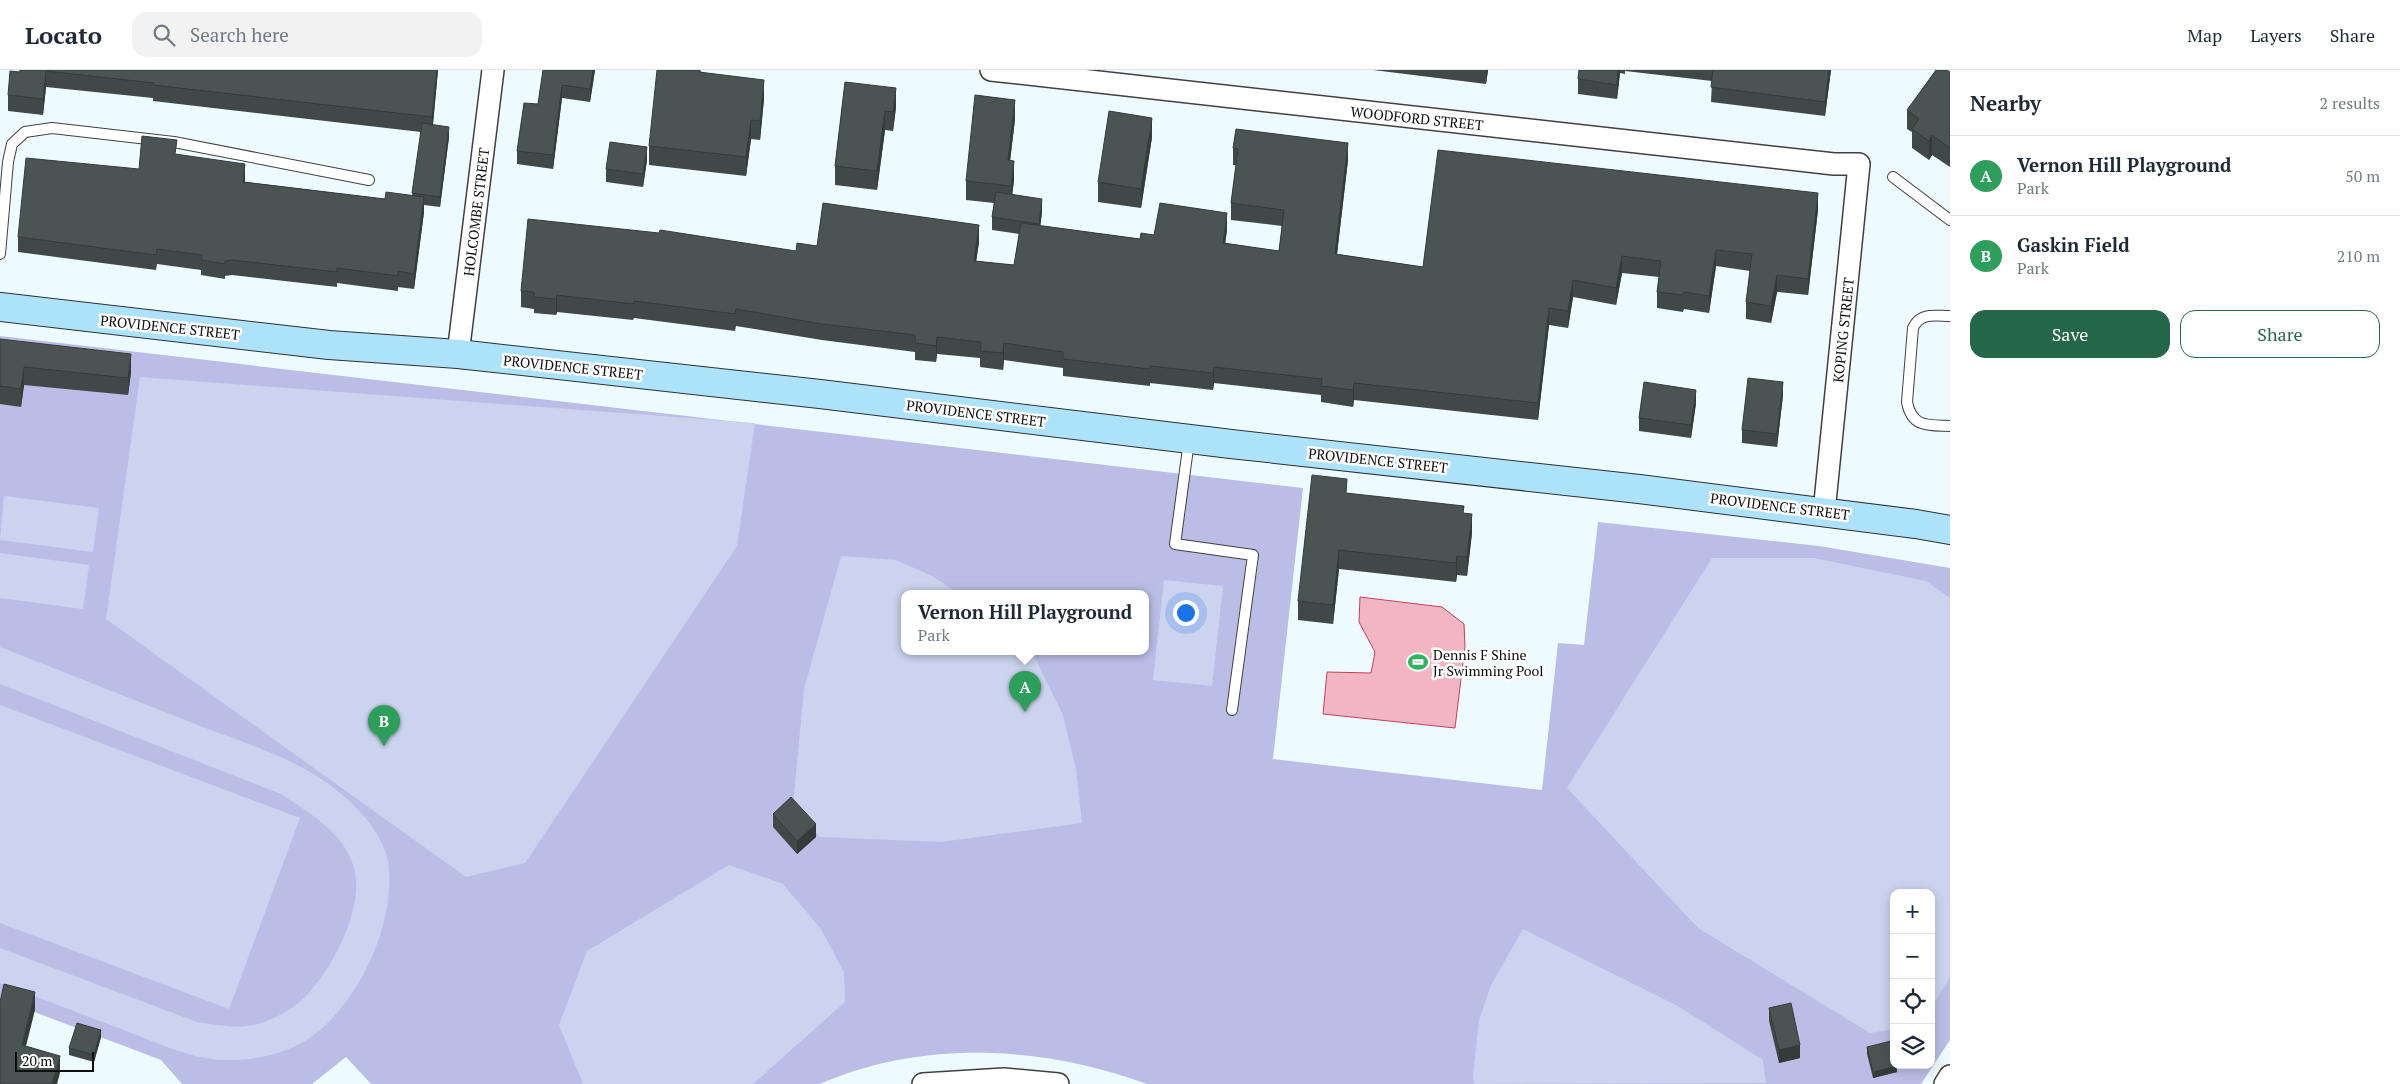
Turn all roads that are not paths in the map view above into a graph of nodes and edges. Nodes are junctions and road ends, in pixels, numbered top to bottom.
1 (493, 70) edge
2 (990, 70) edge
3 (1844, 164) joint
4 (1893, 177) dead end
5 (369, 180) dead end
6 (1950, 220) edge
7 (0, 254) edge
8 (0, 307) edge
9 (1950, 316) edge
10 (458, 354) junction
11 (1950, 426) edge
12 (1189, 439) junction
13 (1824, 512) junction
14 (1950, 530) edge
15 (1232, 710) dead end
16 (1950, 1076) edge
17 (923, 1084) edge
18 (1058, 1084) edge
19 (1945, 1084) edge

1 - 10 street, HOLCOMBE STREET
2 - 3 street, WOODFORD STREET
3 - 13 street, KOPING STREET
4 - 6 lane
5 - 7 lane
8 - 10 main road, PROVIDENCE STREET
9 - 11 lane
10 - 12 main road, PROVIDENCE STREET
12 - 13 main road, PROVIDENCE STREET
12 - 15 lane
13 - 14 main road, PROVIDENCE STREET
16 - 19 street
17 - 18 street

